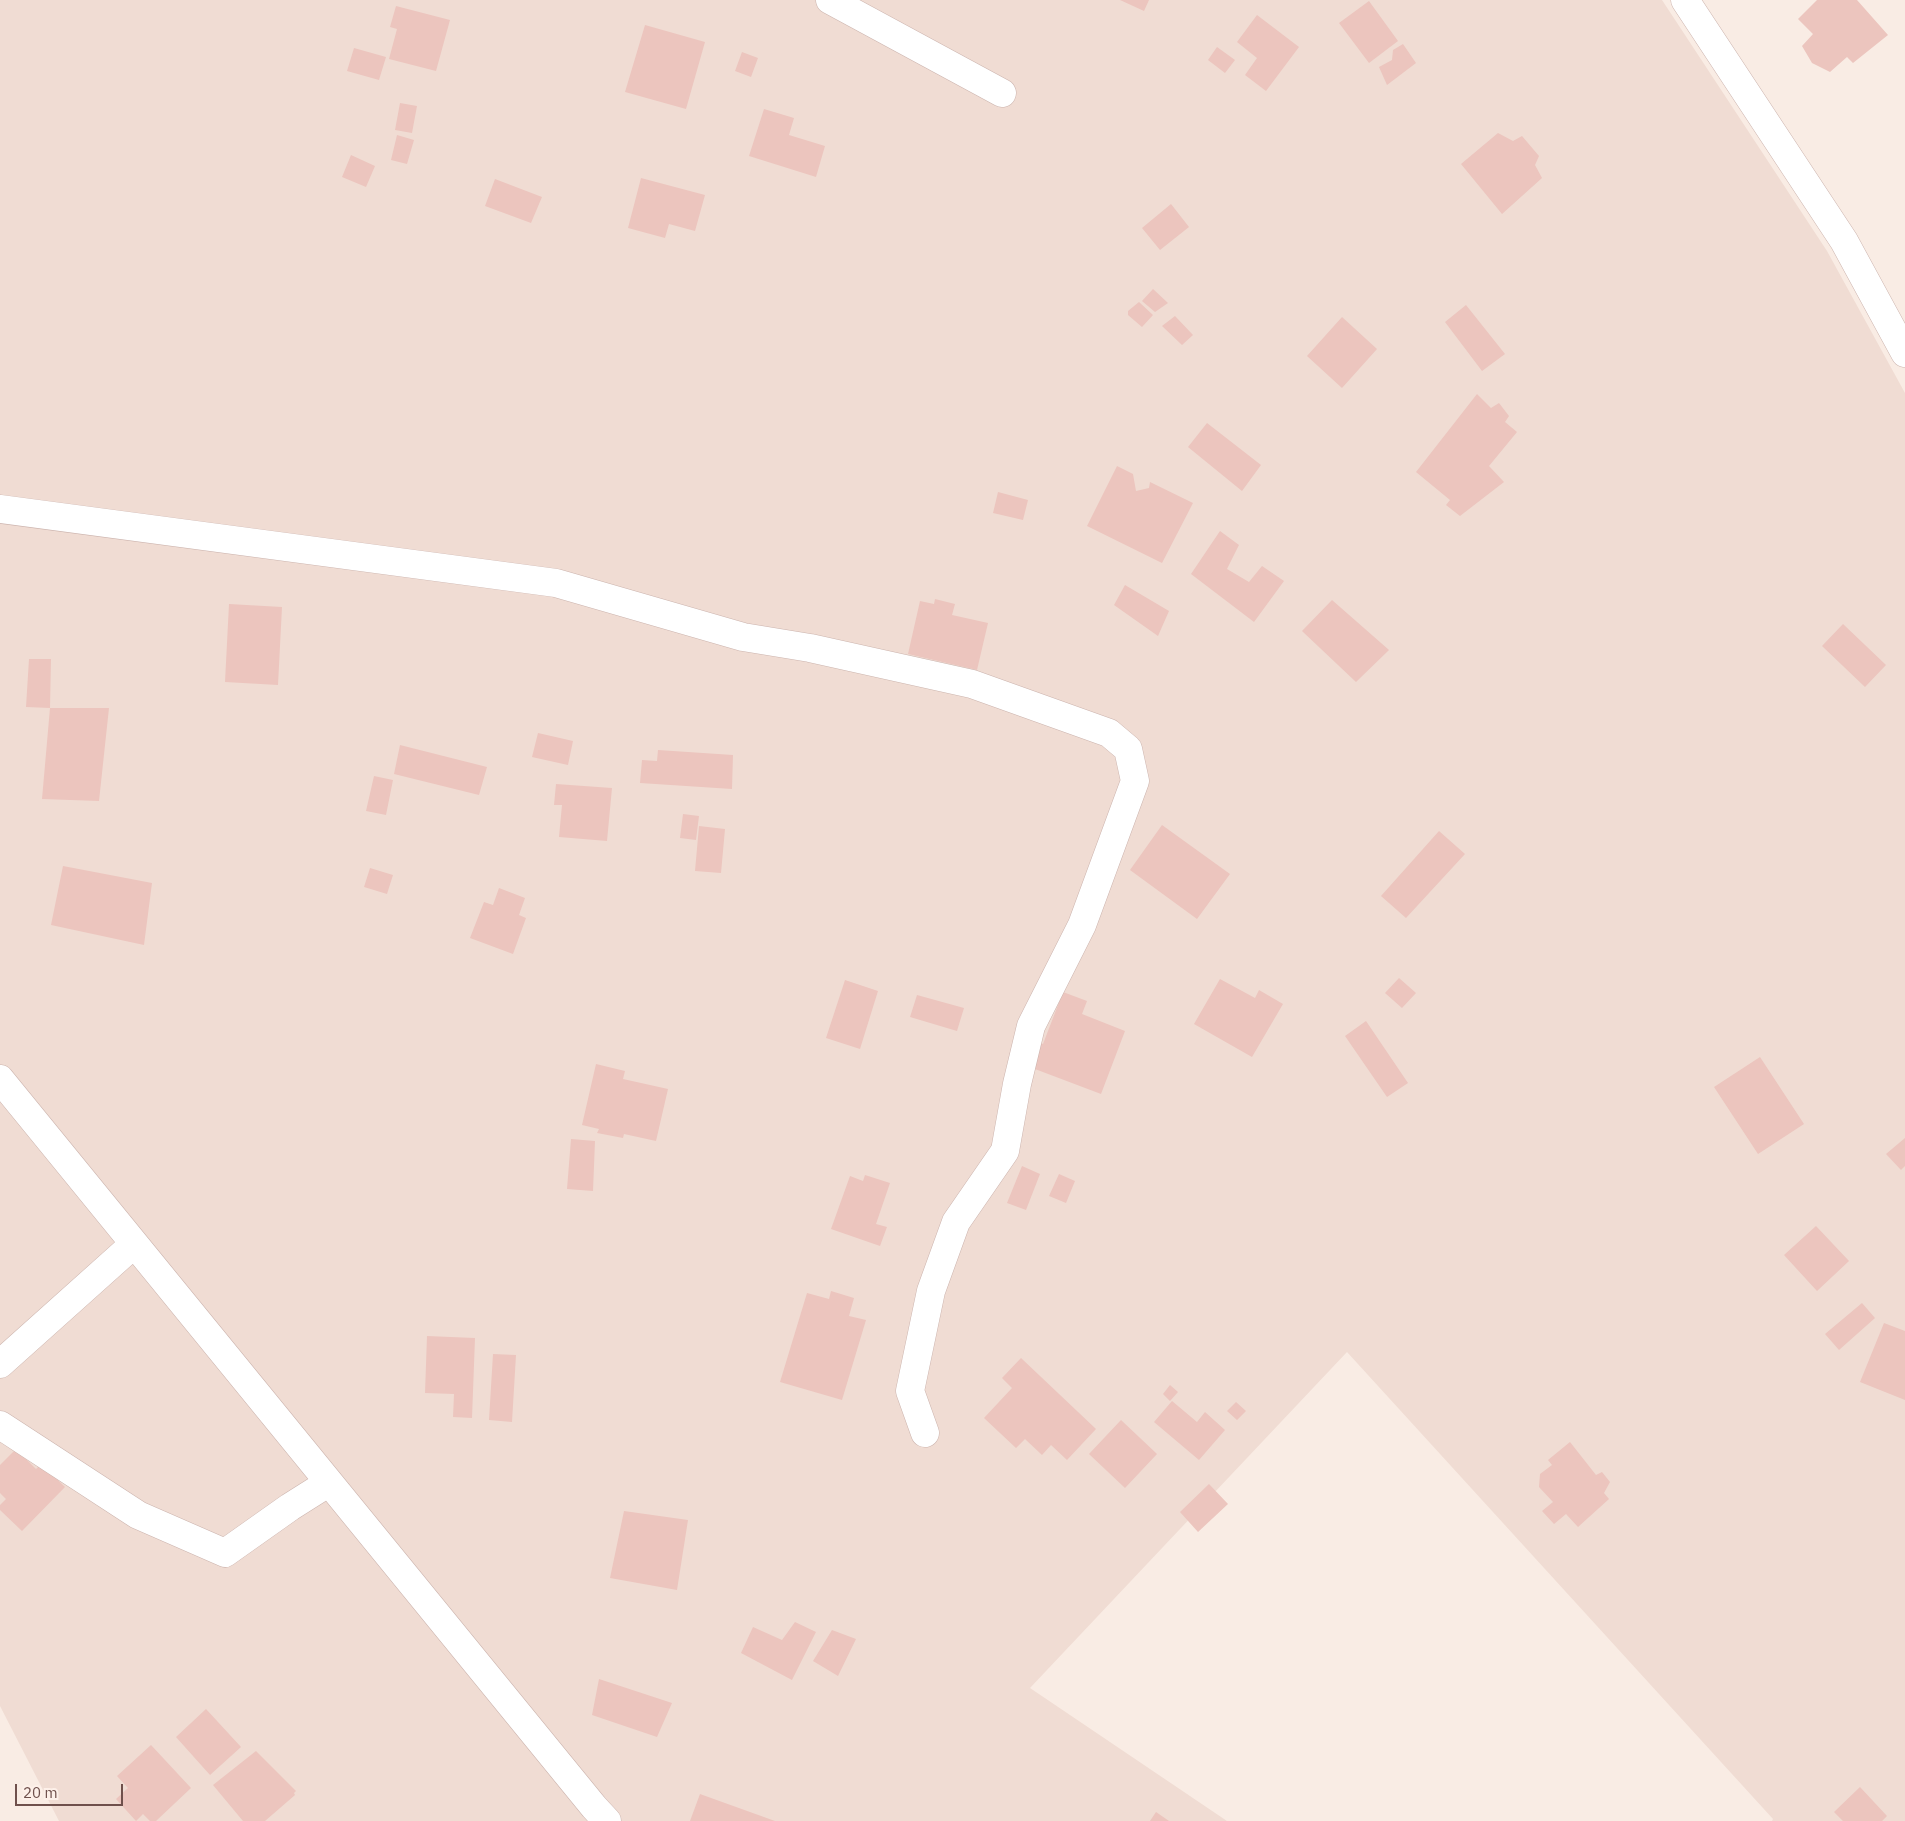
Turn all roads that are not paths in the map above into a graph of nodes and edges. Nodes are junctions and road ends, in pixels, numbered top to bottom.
1 (830, 0) edge
2 (1685, 0) edge
3 (1002, 92) dead end
4 (1905, 353) edge
5 (0, 509) edge
6 (0, 1079) edge
7 (134, 1244) junction
8 (0, 1364) edge
9 (0, 1425) edge
10 (925, 1433) dead end
11 (328, 1483) junction
12 (607, 1821) edge

1 - 3 street
2 - 4 street
5 - 10 street
6 - 7 street
7 - 8 street
7 - 11 street
9 - 11 street
11 - 12 street

